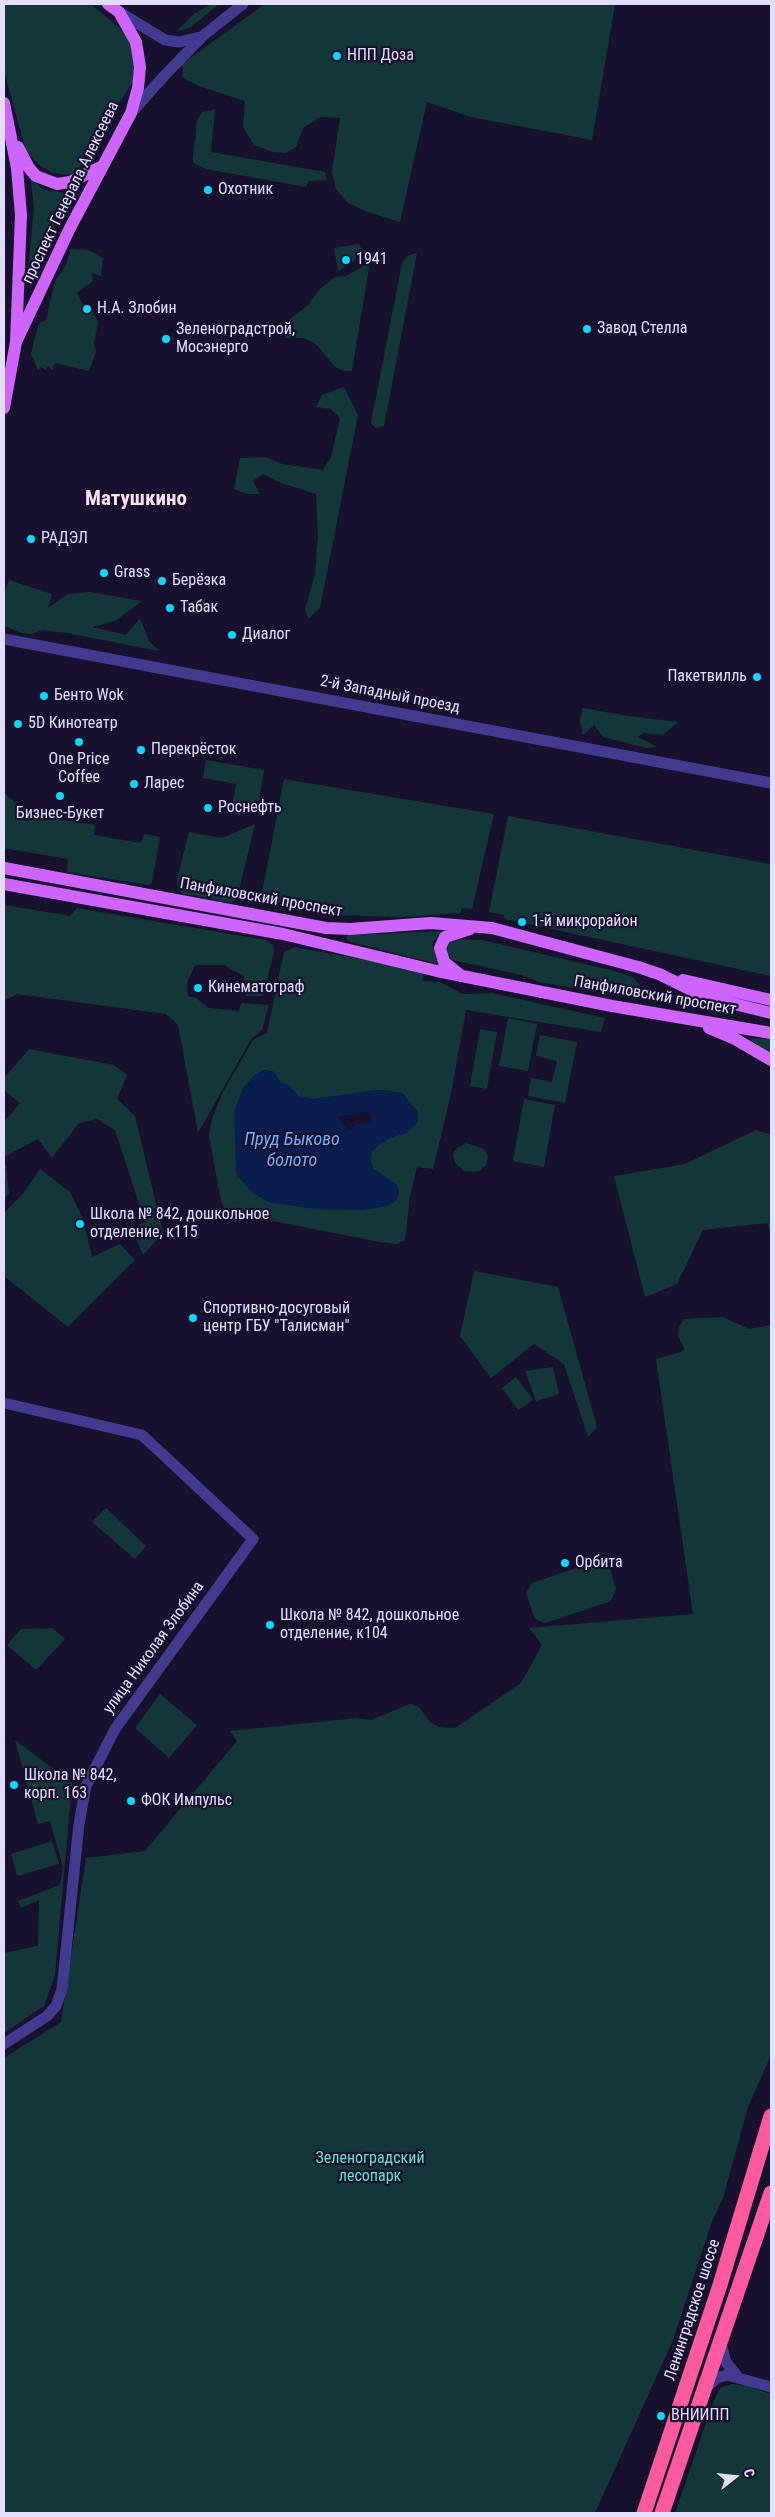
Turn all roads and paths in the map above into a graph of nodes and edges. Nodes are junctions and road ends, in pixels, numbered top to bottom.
1 (108, 4) edge
2 (243, 4) edge
3 (119, 12) junction
4 (204, 35) junction
5 (4, 103) edge
6 (131, 113) junction
7 (10, 123) junction
8 (102, 167) junction
9 (16, 342) junction
10 (4, 408) edge
11 (4, 639) edge
12 (771, 783) edge
13 (4, 868) edge
14 (4, 884) edge
15 (484, 927) junction
16 (659, 974) junction
17 (461, 976) junction
18 (771, 1000) edge
19 (771, 1013) edge
20 (683, 1019) junction
21 (771, 1033) edge
22 (771, 1060) edge
23 (4, 1403) edge
24 (4, 2044) edge
25 (771, 2116) edge
26 (771, 2193) edge
27 (771, 2214) edge
28 (754, 2242) junction
29 (720, 2341) junction
30 (737, 2376) junction
31 (771, 2387) edge
32 (702, 2392) junction
33 (644, 2513) edge
34 (662, 2513) edge

1 - 3 main road, проспект Генерала Алексеева
2 - 4 street
3 - 4 street
3 - 6 main road, проспект Генерала Алексеева
4 - 6 street
5 - 7 main road, проспект Генерала Алексеева
6 - 8 main road, проспект Генерала Алексеева
7 - 8 main road
7 - 9 main road, проспект Генерала Алексеева
8 - 9 main road, проспект Генерала Алексеева
9 - 10 main road, проспект Генерала Алексеева
11 - 12 street, 2-й Западный проезд
13 - 15 main road, Панфиловский проспект
14 - 17 main road, Панфиловский проспект
15 - 16 main road, Панфиловский проспект
15 - 17 main road
16 - 18 main road
16 - 19 main road, Панфиловский проспект
17 - 20 main road, Панфиловский проспект
20 - 21 main road, Панфиловский проспект
20 - 22 main road
23 - 24 street, улица Николая Злобина
25 - 33 highway, Ленинградское шоссе
26 - 28 highway
27 - 28 main road
28 - 29 highway
29 - 30 street
29 - 32 highway
30 - 31 street
30 - 32 street
32 - 34 highway

